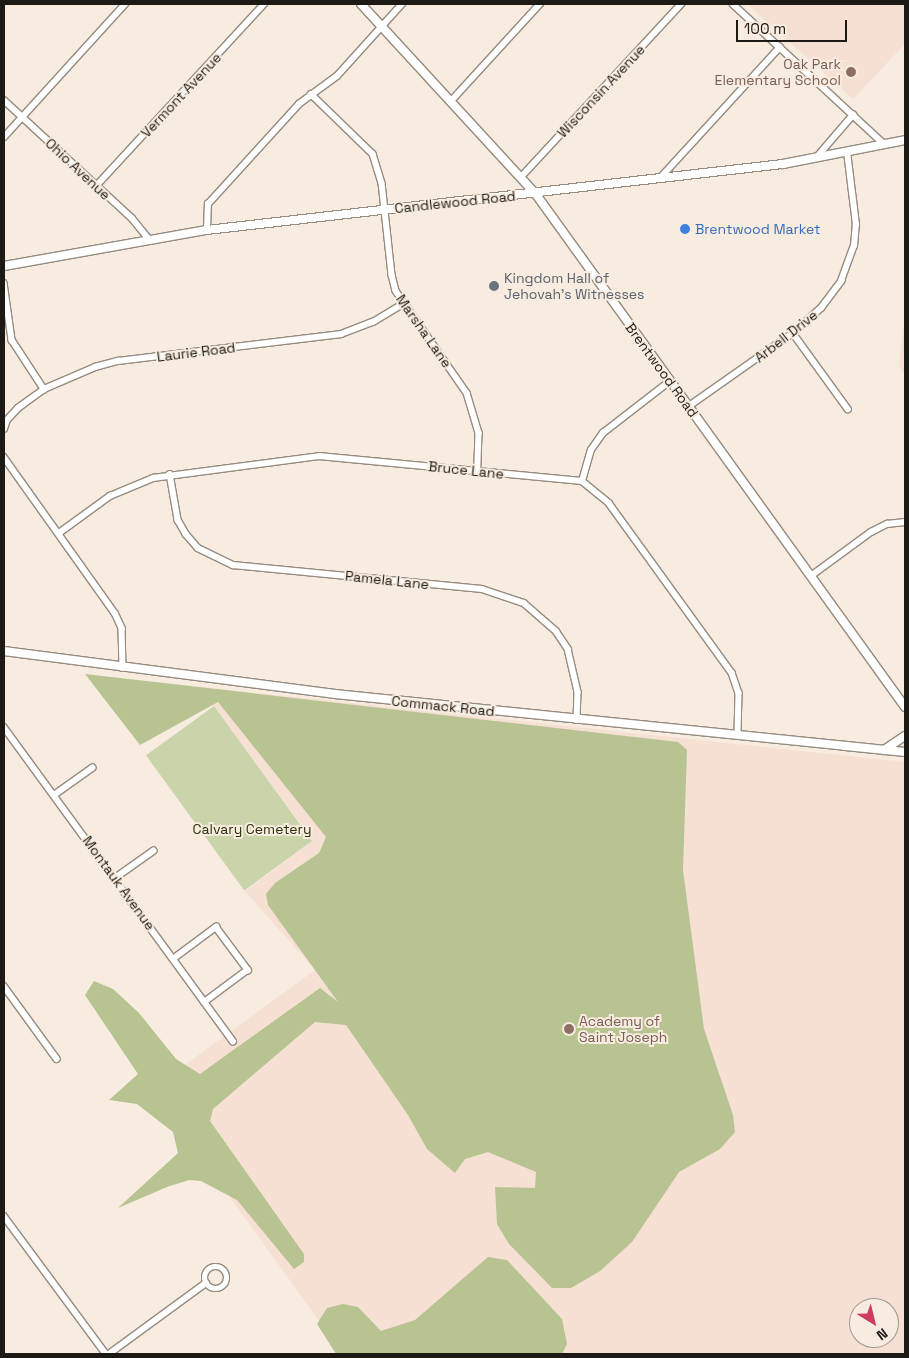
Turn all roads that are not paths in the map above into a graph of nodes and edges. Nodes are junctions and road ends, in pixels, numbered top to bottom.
1 (125, 4) edge
2 (264, 4) edge
3 (360, 4) edge
4 (402, 4) edge
5 (540, 4) edge
6 (681, 4) edge
7 (733, 4) edge
8 (381, 26) junction
9 (780, 47) junction
10 (311, 94) junction
11 (4, 100) edge
12 (450, 101) junction
13 (853, 115) junction
14 (22, 117) junction
15 (4, 137) edge
16 (905, 140) edge
17 (884, 144) junction
18 (847, 152) junction
19 (815, 159) junction
20 (521, 177) junction
21 (661, 177) junction
22 (97, 186) junction
23 (536, 193) junction
24 (384, 210) junction
25 (207, 230) junction
26 (150, 240) junction
27 (4, 266) edge
28 (4, 283) edge
29 (403, 304) junction
30 (793, 333) junction
31 (670, 381) junction
32 (44, 389) junction
33 (689, 406) junction
34 (848, 409) dead end
35 (4, 429) edge
36 (4, 457) edge
37 (478, 471) junction
38 (170, 474) junction
39 (582, 481) junction
40 (905, 522) edge
41 (59, 533) junction
42 (812, 576) junction
43 (4, 651) edge
44 (123, 668) junction
45 (905, 707) edge
46 (577, 720) junction
47 (4, 727) edge
48 (738, 735) junction
49 (905, 736) edge
50 (884, 750) junction
51 (905, 752) edge
52 (92, 768) dead end
53 (54, 795) junction
54 (153, 850) dead end
55 (115, 878) junction
56 (173, 959) junction
57 (4, 986) edge
58 (204, 1002) junction
59 (233, 1041) dead end
60 (57, 1059) dead end
61 (4, 1216) edge
62 (206, 1283) dead end
63 (108, 1354) edge

1 - 14 street
2 - 22 street, Vermont Avenue
3 - 8 street, Brentwood Road
4 - 8 street
5 - 12 street
6 - 20 street, Wisconsin Avenue
7 - 9 street
8 - 10 street
8 - 12 street, Brentwood Road
9 - 13 street
9 - 21 street
10 - 24 street, Marsha Lane
10 - 25 street
11 - 14 street, Ohio Avenue
12 - 20 street, Brentwood Road
13 - 17 street
13 - 19 street
14 - 15 street
14 - 22 street, Ohio Avenue
16 - 17 street, Candlewood Road
17 - 18 street, Candlewood Road
18 - 19 street, Candlewood Road
18 - 30 street, Arbell Drive
19 - 21 street, Candlewood Road
20 - 23 street, Brentwood Road
21 - 23 street, Candlewood Road
22 - 26 street, Ohio Avenue
23 - 24 street, Candlewood Road
23 - 31 street, Brentwood Road
24 - 25 street, Candlewood Road
24 - 29 street, Marsha Lane
25 - 26 street, Candlewood Road
26 - 27 street, Candlewood Road
28 - 32 street
29 - 32 street, Laurie Road
29 - 37 street, Marsha Lane
30 - 33 street, Arbell Drive
30 - 34 street
31 - 33 street, Brentwood Road
31 - 39 street
32 - 35 street, Laurie Road
33 - 42 street, Brentwood Road
36 - 41 street
37 - 38 street, Bruce Lane
37 - 39 street, Bruce Lane
38 - 41 street, Bruce Lane
38 - 46 street, Pamela Lane
39 - 48 street
40 - 42 street
41 - 44 street
42 - 45 street, Brentwood Road
43 - 44 street, Commack Road
44 - 46 street, Commack Road
46 - 48 street, Commack Road
47 - 53 street, Montauk Avenue
48 - 50 street, Commack Road
49 - 50 street
50 - 51 street, Commack Road
52 - 53 street
53 - 55 street, Montauk Avenue
54 - 55 street
55 - 56 street, Montauk Avenue
56 - 58 street, Montauk Avenue
56 - 58 street
57 - 60 street
58 - 59 street, Montauk Avenue
61 - 63 street
62 - 63 street

